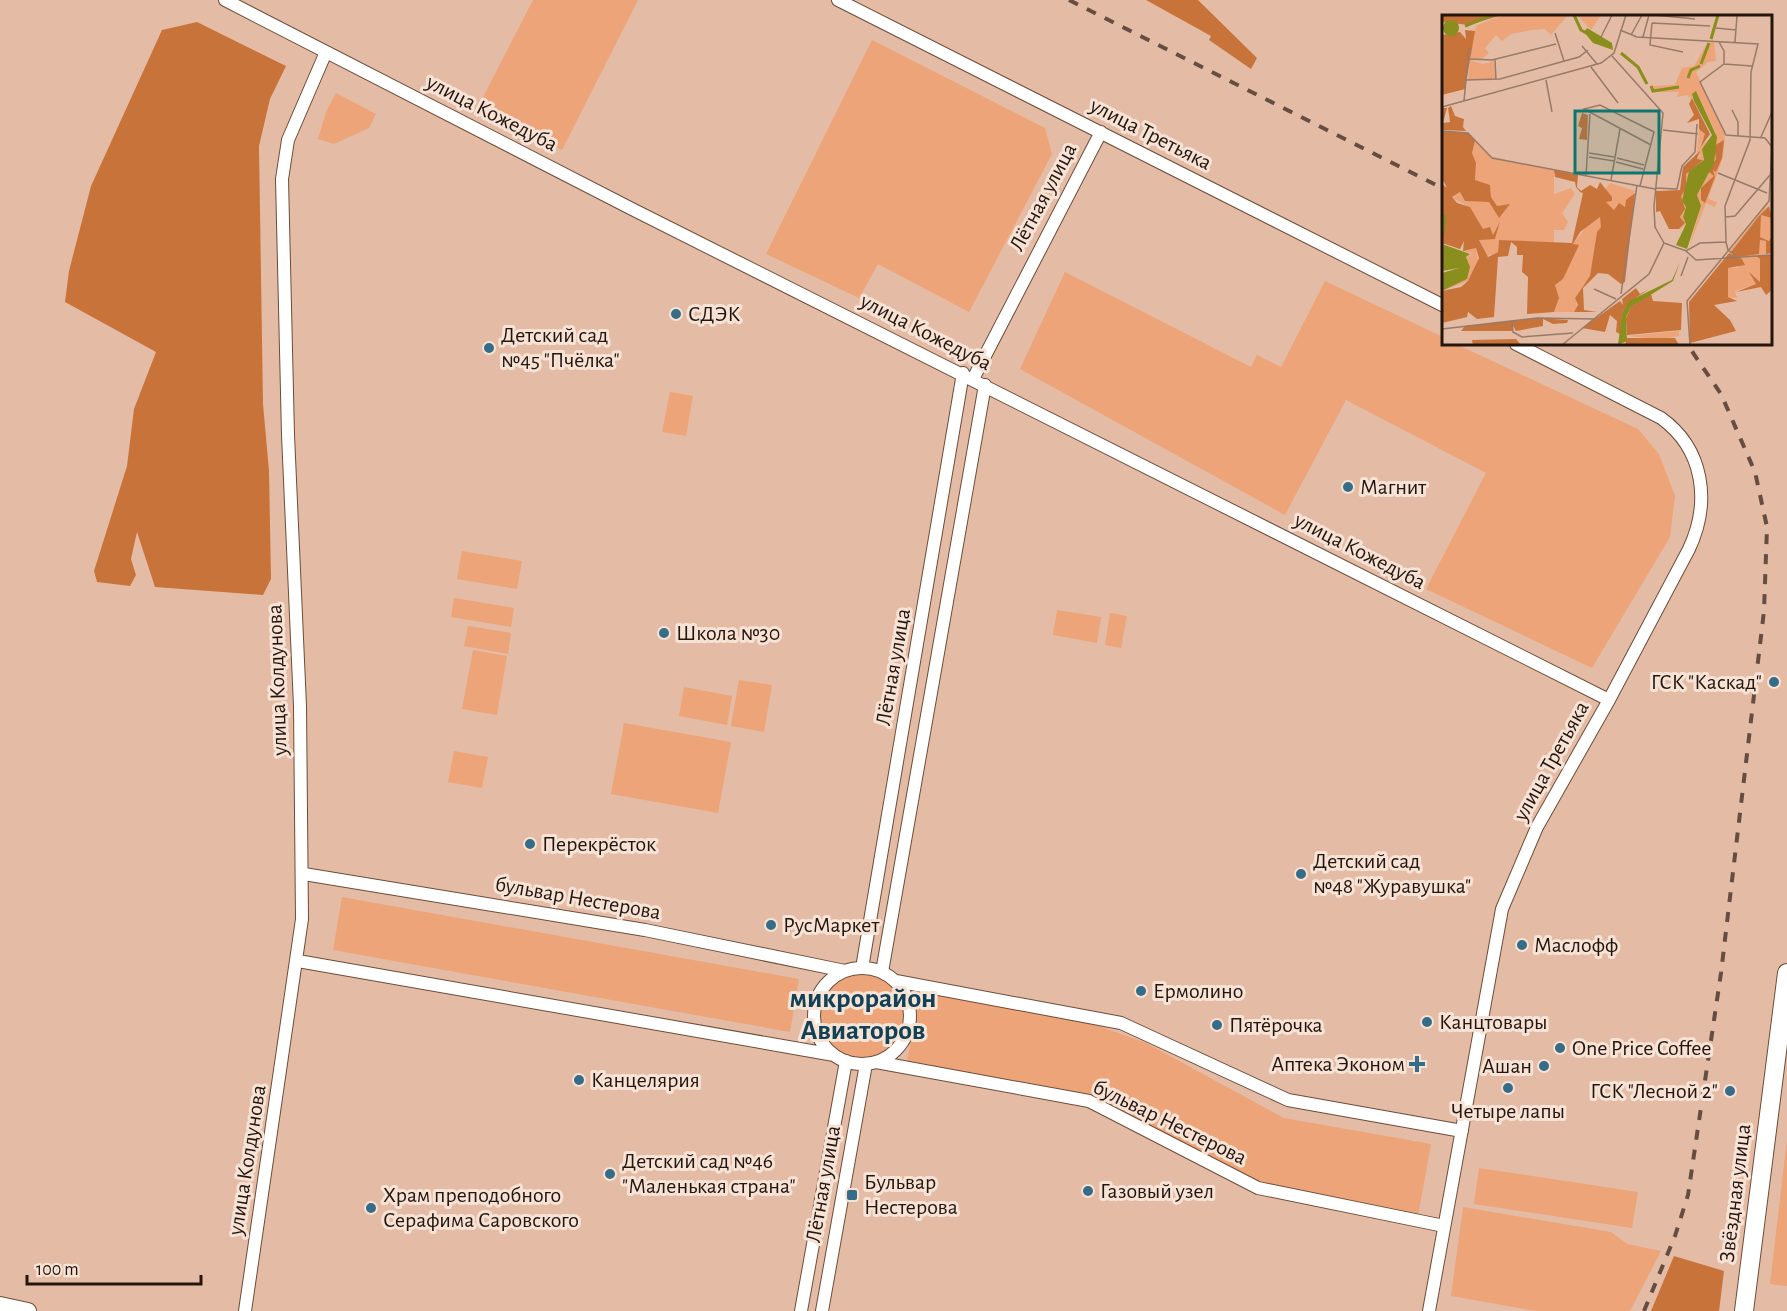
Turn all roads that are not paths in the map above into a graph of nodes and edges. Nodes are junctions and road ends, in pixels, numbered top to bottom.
1 (225, 0) edge
2 (838, 0) edge
3 (326, 52) junction
4 (1101, 132) junction
5 (1442, 305) edge
6 (1518, 345) edge
7 (974, 379) junction
8 (1610, 700) junction
9 (304, 874) junction
10 (298, 961) junction
11 (862, 968) junction
12 (845, 971) junction
13 (882, 972) junction
14 (1787, 974) edge
15 (896, 981) junction
16 (834, 1055) junction
17 (846, 1061) junction
18 (871, 1063) junction
19 (1462, 1131) junction
20 (1444, 1226) junction
21 (0, 1305) edge
22 (28, 1311) edge
23 (245, 1311) edge
24 (801, 1311) edge
25 (822, 1311) edge
26 (1429, 1311) edge
27 (1744, 1311) edge

1 - 3 street, улица Кожедуба
2 - 4 street, улица Третьяка
3 - 7 street, улица Кожедуба
3 - 9 street, улица Колдунова
4 - 5 street, улица Третьяка
4 - 7 street, Лётная улица
6 - 8 street, улица Третьяка
7 - 8 street, улица Кожедуба
7 - 11 street, Лётная улица
7 - 13 street, Лётная улица
8 - 19 street, улица Третьяка
9 - 10 street, улица Колдунова
9 - 12 street, бульвар Нестерова
10 - 16 street
10 - 23 street, улица Колдунова
11 - 12 street
11 - 13 street
12 - 16 street
13 - 15 street
14 - 27 main road, Звёздная улица
15 - 18 street
15 - 19 street
16 - 17 street
17 - 18 street
17 - 24 street, Лётная улица
18 - 20 street, бульвар Нестерова
18 - 25 street, Лётная улица
19 - 20 street, улица Третьяка
20 - 26 street, улица Третьяка
21 - 22 main road

